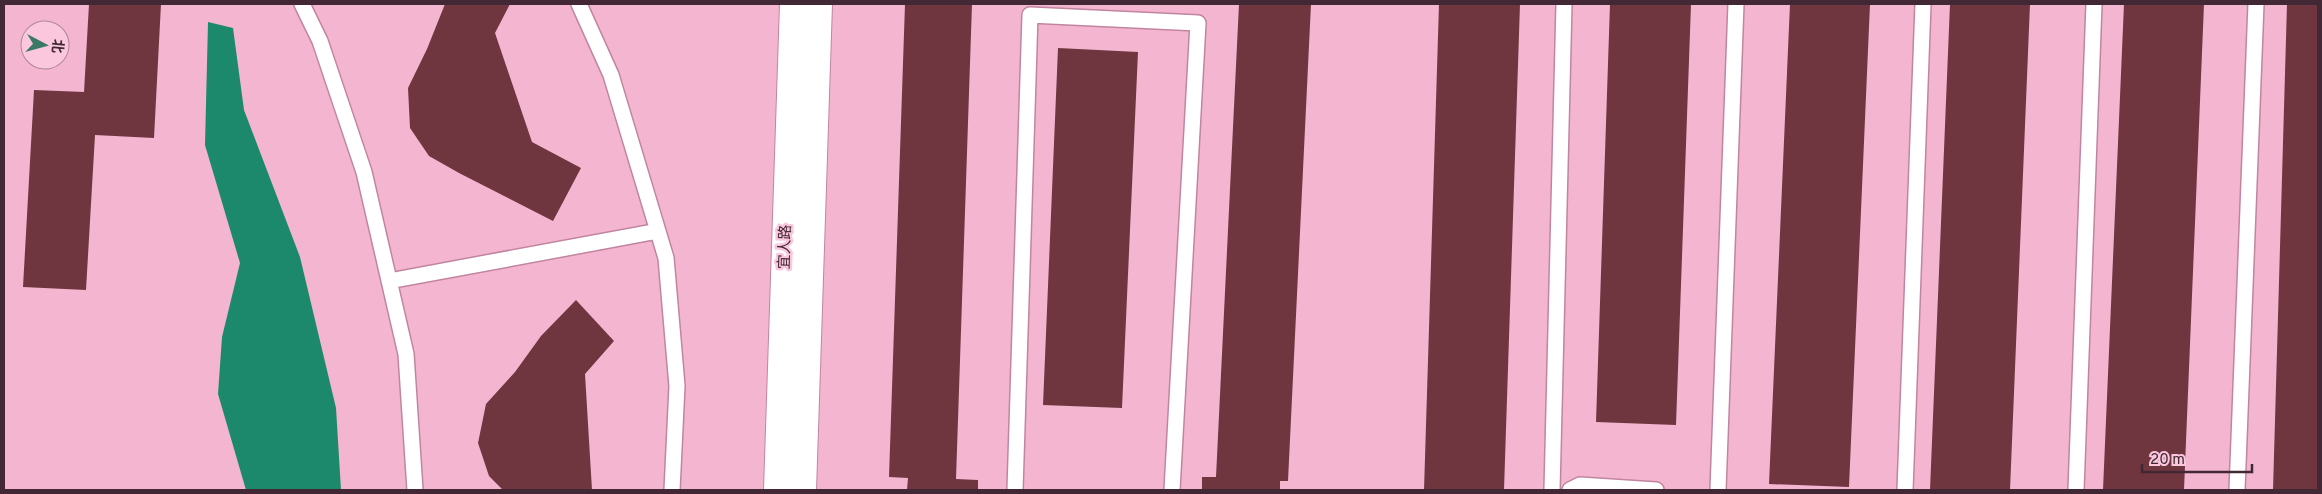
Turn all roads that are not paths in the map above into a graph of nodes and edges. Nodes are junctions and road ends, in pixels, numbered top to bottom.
1 (302, 4) edge
2 (580, 4) edge
3 (794, 4) edge
4 (818, 4) edge
5 (1564, 4) edge
6 (1736, 4) edge
7 (1924, 4) edge
8 (2094, 4) edge
9 (2256, 4) edge
10 (658, 231) junction
11 (389, 281) junction
12 (416, 490) edge
13 (672, 490) edge
14 (778, 490) edge
15 (802, 490) edge
16 (1015, 490) edge
17 (1172, 490) edge
18 (1552, 490) edge
19 (1570, 490) edge
20 (1656, 490) edge
21 (1718, 490) edge
22 (1905, 490) edge
23 (2076, 490) edge
24 (2237, 490) edge

1 - 11 lane
2 - 10 lane
3 - 14 street, 宜人路
4 - 15 street, 宜人路
5 - 18 lane
6 - 21 lane
7 - 22 lane
8 - 23 lane
9 - 24 lane
10 - 11 lane
10 - 13 lane
11 - 12 lane
16 - 17 lane
19 - 20 lane

